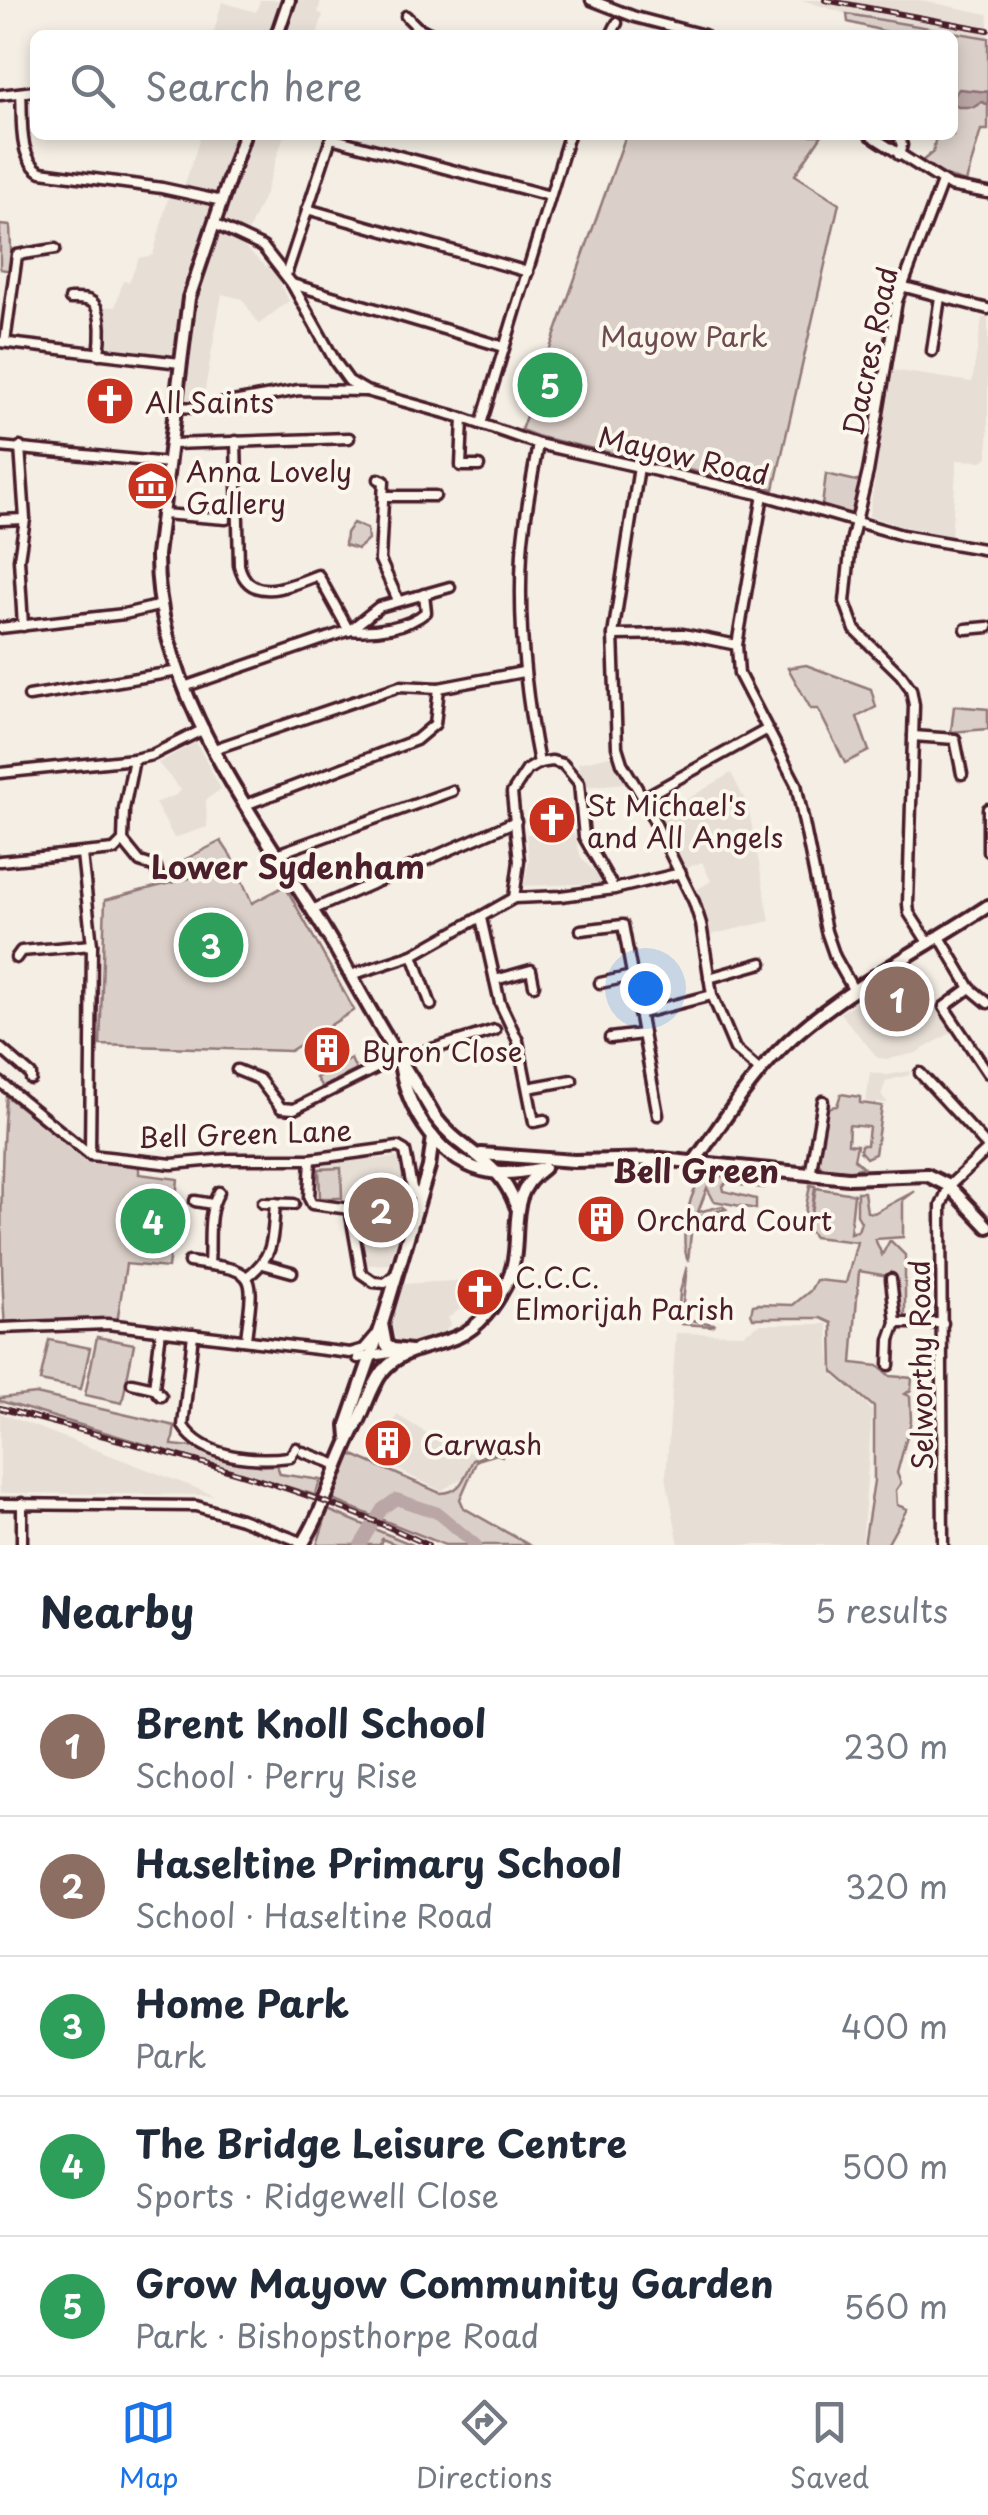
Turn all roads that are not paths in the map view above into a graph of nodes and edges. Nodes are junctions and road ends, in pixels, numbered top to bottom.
1 (289, 0) edge
2 (591, 0) edge
3 (406, 16) dead end
4 (616, 23) dead end
5 (662, 24) junction
6 (279, 30) edge
7 (419, 30) edge
8 (613, 30) edge
9 (661, 30) edge
10 (685, 30) edge
11 (30, 92) edge
12 (21, 93) junction
13 (0, 96) edge
14 (242, 140) edge
15 (331, 140) edge
16 (347, 140) edge
17 (567, 140) edge
18 (877, 140) edge
19 (900, 140) edge
20 (899, 155) junction
21 (942, 182) junction
22 (988, 193) edge
23 (550, 196) junction
24 (222, 201) junction
25 (307, 209) junction
26 (214, 224) junction
27 (56, 249) dead end
28 (528, 272) junction
29 (286, 275) junction
30 (292, 284) junction
31 (902, 286) junction
32 (940, 297) junction
33 (70, 298) dead end
34 (988, 309) edge
35 (2, 342) edge
36 (504, 346) junction
37 (932, 350) dead end
38 (99, 354) junction
39 (180, 363) junction
40 (366, 391) junction
41 (176, 408) junction
42 (463, 418) junction
43 (481, 424) junction
44 (348, 438) dead end
45 (236, 441) junction
46 (172, 444) junction
47 (538, 444) junction
48 (0, 446) edge
49 (20, 447) junction
50 (170, 463) junction
51 (479, 466) dead end
52 (639, 467) junction
53 (379, 480) dead end
54 (384, 496) junction
55 (435, 496) dead end
56 (763, 496) junction
57 (162, 514) junction
58 (25, 519) junction
59 (226, 519) dead end
60 (0, 520) edge
61 (858, 522) junction
62 (988, 550) edge
63 (450, 587) dead end
64 (424, 594) junction
65 (398, 600) junction
66 (162, 604) junction
67 (24, 626) junction
68 (988, 627) edge
69 (0, 628) edge
70 (966, 629) dead end
71 (349, 630) junction
72 (613, 634) junction
73 (737, 645) junction
74 (178, 672) junction
75 (523, 672) junction
76 (184, 687) junction
77 (439, 688) junction
78 (30, 696) dead end
79 (204, 729) junction
80 (766, 730) junction
81 (913, 736) junction
82 (214, 749) junction
83 (134, 759) junction
84 (539, 763) junction
85 (0, 773) edge
86 (962, 774) dead end
87 (452, 792) dead end
88 (643, 798) junction
89 (245, 805) junction
90 (988, 809) edge
91 (516, 821) junction
92 (123, 841) junction
93 (988, 851) edge
94 (82, 854) junction
95 (274, 855) junction
96 (0, 860) edge
97 (682, 873) junction
98 (158, 875) dead end
99 (614, 889) junction
100 (514, 898) junction
101 (988, 906) edge
102 (312, 910) junction
103 (481, 918) junction
104 (582, 930) dead end
105 (940, 937) junction
106 (929, 944) junction
107 (92, 945) junction
108 (413, 955) junction
109 (16, 958) dead end
110 (529, 958) dead end
111 (762, 963) dead end
112 (531, 970) junction
113 (351, 975) junction
114 (632, 976) junction
115 (709, 978) junction
116 (495, 980) junction
117 (600, 984) dead end
118 (534, 985) dead end
119 (970, 988) junction
120 (854, 991) junction
121 (712, 996) junction
122 (988, 1003) edge
123 (431, 1006) dead end
124 (639, 1014) junction
125 (495, 1030) dead end
126 (642, 1034) junction
127 (610, 1038) dead end
128 (0, 1048) edge
129 (399, 1059) junction
130 (237, 1070) dead end
131 (761, 1072) junction
132 (920, 1073) dead end
133 (988, 1073) edge
134 (31, 1079) dead end
135 (572, 1080) dead end
136 (0, 1082) edge
137 (528, 1088) junction
138 (823, 1101) dead end
139 (658, 1115) dead end
140 (544, 1120) dead end
141 (432, 1137) junction
142 (457, 1140) junction
143 (988, 1148) edge
144 (447, 1150) junction
145 (481, 1154) junction
146 (90, 1155) junction
147 (311, 1159) junction
148 (574, 1161) junction
149 (693, 1162) junction
150 (429, 1167) junction
151 (544, 1168) junction
152 (498, 1173) junction
153 (810, 1175) junction
154 (949, 1186) junction
155 (219, 1192) dead end
156 (419, 1200) junction
157 (196, 1201) dead end
158 (263, 1203) dead end
159 (212, 1204) junction
160 (275, 1204) junction
161 (294, 1204) dead end
162 (516, 1206) junction
163 (988, 1227) edge
164 (189, 1262) dead end
165 (209, 1264) junction
166 (263, 1264) junction
167 (292, 1272) dead end
168 (395, 1275) junction
169 (248, 1276) junction
170 (891, 1279) dead end
171 (896, 1323) junction
172 (382, 1324) junction
173 (943, 1324) junction
174 (0, 1328) edge
175 (161, 1330) junction
176 (193, 1334) junction
177 (375, 1336) junction
178 (246, 1340) junction
179 (412, 1351) junction
180 (359, 1356) junction
181 (889, 1365) dead end
182 (132, 1383) dead end
183 (154, 1388) junction
184 (161, 1396) dead end
185 (348, 1438) junction
186 (338, 1465) junction
187 (0, 1504) edge
188 (22, 1504) junction
189 (304, 1544) edge
190 (22, 1545) edge
191 (943, 1545) edge

1 - 6 main road
2 - 5 street
3 - 7 street
4 - 8 street
5 - 9 street
5 - 10 street
11 - 12 street
12 - 13 street
12 - 24 street
14 - 24 main road
15 - 25 street
16 - 23 street
17 - 23 street
18 - 20 street
19 - 20 street
20 - 21 street
21 - 22 street
21 - 31 street, Dacres Road
23 - 28 street
24 - 26 main road
25 - 28 street
25 - 29 street
26 - 29 street
26 - 39 main road
27 - 35 street
28 - 36 street
29 - 30 street
30 - 36 street
30 - 40 street
31 - 32 street
31 - 61 street, Dacres Road
32 - 34 street
32 - 37 street
33 - 38 street
35 - 38 street
36 - 43 street
38 - 39 street
39 - 41 main road
40 - 41 street, Mayow Road
40 - 42 street, Mayow Road
41 - 46 main road
42 - 43 street, Mayow Road
42 - 51 street
43 - 47 street, Mayow Road
44 - 45 street
45 - 46 street
45 - 71 street
46 - 50 main road
47 - 52 street, Mayow Road
47 - 75 street
48 - 49 street
49 - 50 street
49 - 58 street
50 - 57 main road
52 - 56 street, Mayow Road
52 - 72 street
53 - 54 street
54 - 55 street
54 - 65 street
56 - 61 street, Mayow Road
56 - 73 street
57 - 59 street
57 - 66 main road
58 - 60 street
58 - 67 street
61 - 62 street, Mayow Road
61 - 81 street, Dacres Road
63 - 64 street
64 - 65 street
64 - 71 street
65 - 71 street
66 - 67 street
66 - 74 main road
67 - 69 street
68 - 70 street
71 - 76 street
72 - 73 street
72 - 88 street
73 - 80 street
74 - 76 main road
74 - 78 street
75 - 77 street
75 - 84 street
76 - 79 main road
77 - 82 street
77 - 89 street
79 - 82 main road
79 - 83 street
80 - 88 street
80 - 120 street
81 - 86 street
81 - 106 street, Dacres Road
82 - 89 main road
83 - 85 street
83 - 92 street
84 - 91 street
84 - 99 street
87 - 95 street
88 - 97 street
89 - 95 main road
90 - 93 street
91 - 100 street
91 - 102 street
92 - 94 street
92 - 98 street
94 - 96 street
94 - 107 street
95 - 102 main road
97 - 99 street
97 - 115 street
99 - 100 street
100 - 103 street
101 - 105 main road
102 - 113 main road
103 - 108 street
103 - 116 street
104 - 114 street
105 - 106 main road
105 - 119 street
106 - 120 main road
107 - 109 street
107 - 146 street
108 - 113 street
108 - 123 street
110 - 112 street
111 - 115 street
112 - 116 street
112 - 118 street
113 - 129 main road
114 - 117 street
114 - 124 street
115 - 121 street
116 - 137 street
119 - 122 street
119 - 133 street
120 - 131 main road
121 - 124 street
121 - 131 street
124 - 126 street
125 - 129 street
126 - 127 street
126 - 139 street
128 - 134 street
129 - 130 street
129 - 141 main road
129 - 142 main road
131 - 149 main road
132 - 143 street
135 - 137 street
136 - 146 street
137 - 140 street
138 - 153 street
141 - 144 main road
141 - 150 main road
142 - 144 main road
142 - 145 main road
143 - 154 street
144 - 150 main road
144 - 152 main road
145 - 148 main road
145 - 152 main road
146 - 147 street, Bell Green Lane
147 - 156 street, Bell Green Lane
147 - 168 street
148 - 149 main road
148 - 151 main road
149 - 153 main road
150 - 156 main road
151 - 152 main road
151 - 162 main road
152 - 162 main road
153 - 154 main road
154 - 163 main road
154 - 173 street, Selworthy Road
155 - 159 street
156 - 168 main road
157 - 159 street
158 - 160 street
159 - 165 street
160 - 161 street
160 - 166 street
162 - 179 main road
164 - 165 street
165 - 169 street
166 - 167 street
166 - 169 street
168 - 172 main road
169 - 178 street
170 - 171 street
171 - 173 street
171 - 181 street
172 - 177 main road
172 - 179 main road
173 - 191 street, Selworthy Road
174 - 175 street
175 - 176 street
175 - 183 street
176 - 178 street
176 - 186 street
177 - 180 main road
177 - 180 street
178 - 180 street
179 - 180 street
179 - 185 main road
180 - 185 main road
182 - 183 street
183 - 184 street
185 - 186 main road
186 - 189 main road
187 - 188 street
188 - 189 street
188 - 190 street

